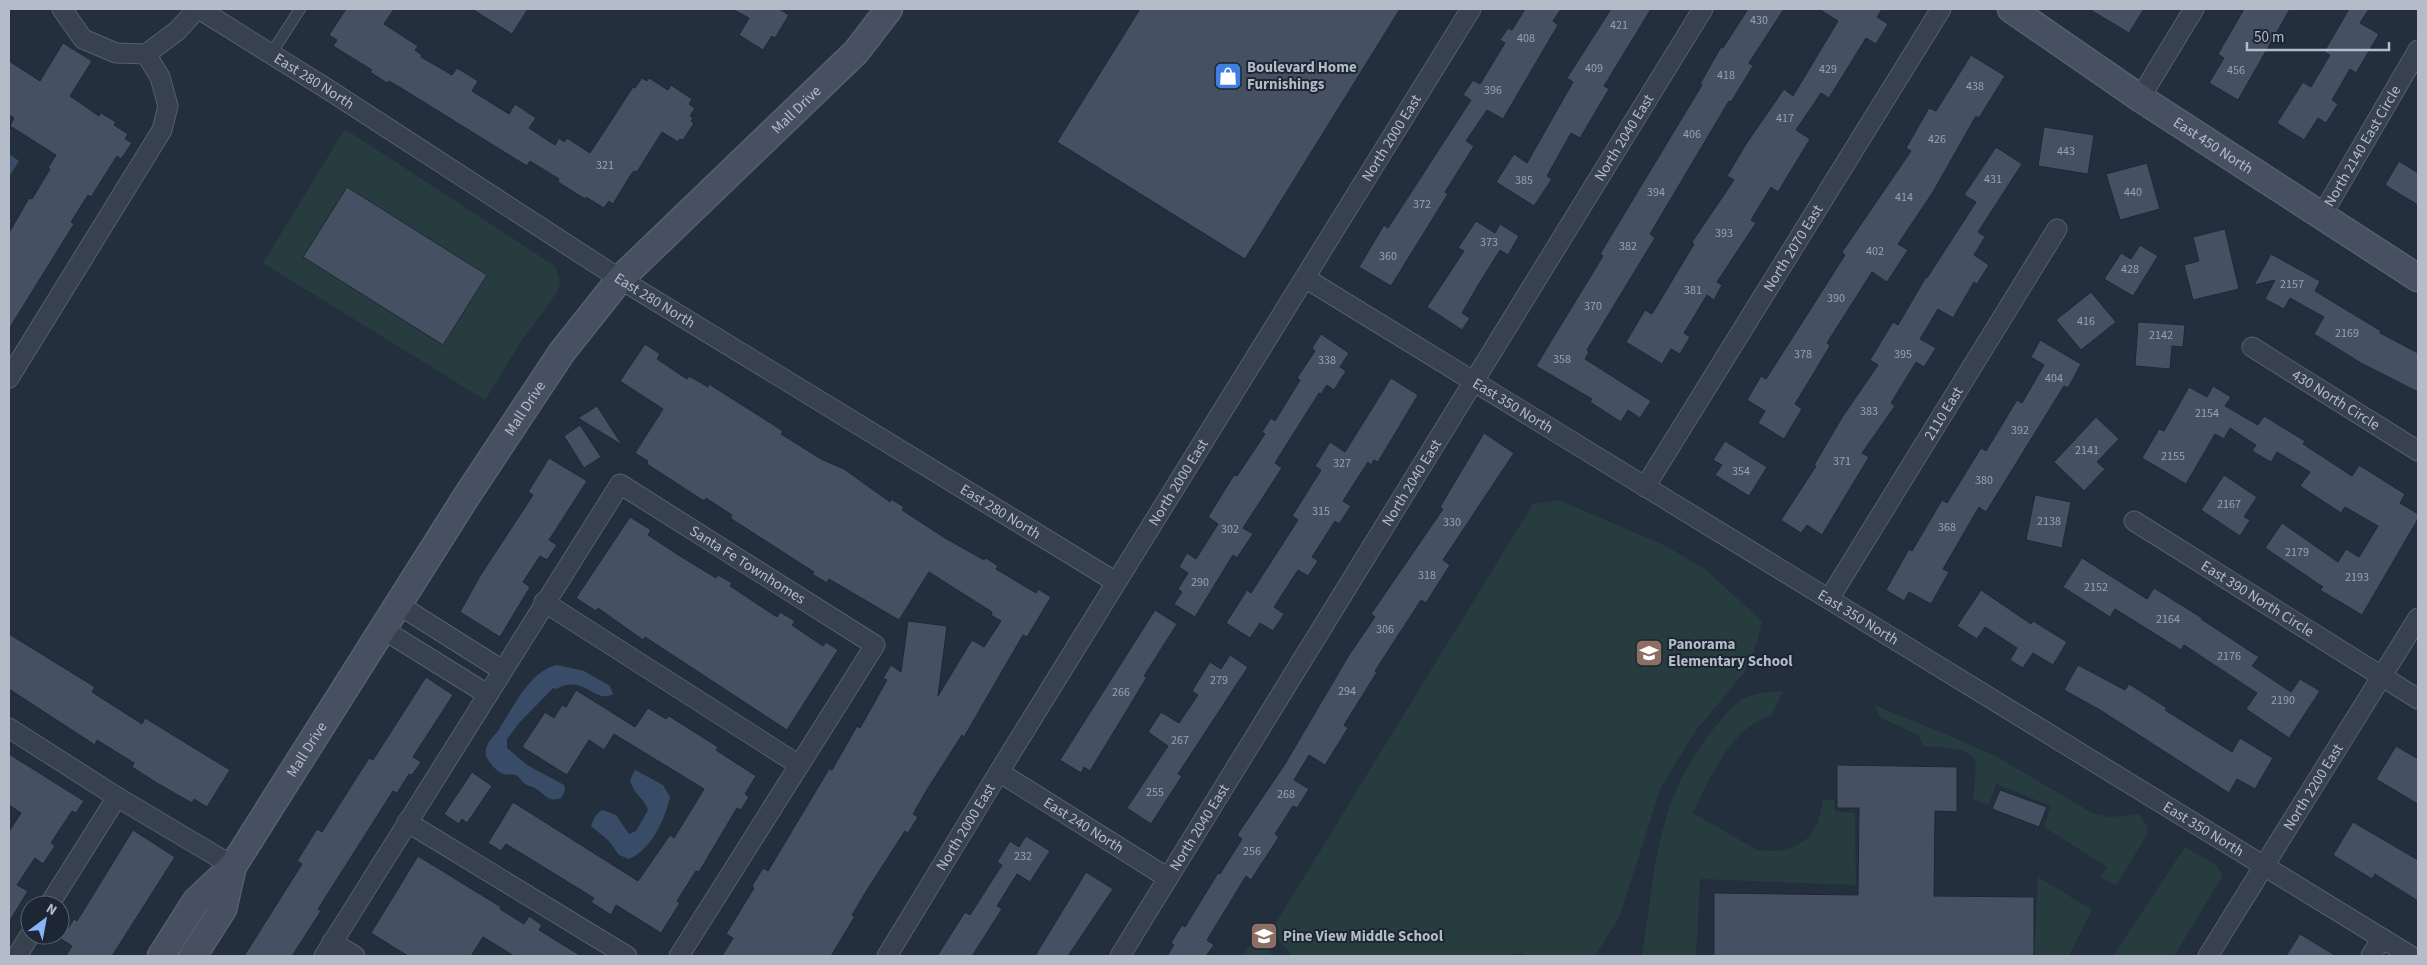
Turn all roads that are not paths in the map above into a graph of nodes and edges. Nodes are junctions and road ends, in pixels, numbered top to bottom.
1 (62, 9) edge
2 (198, 9) edge
3 (300, 9) edge
4 (889, 9) edge
5 (1471, 9) edge
6 (1703, 9) edge
7 (1940, 9) edge
8 (2011, 9) edge
9 (2194, 9) edge
10 (2418, 50) edge
11 (146, 54) junction
12 (271, 54) junction
13 (2140, 98) junction
14 (2322, 215) junction
15 (2057, 229) dead end
16 (1305, 278) junction
17 (2418, 278) edge
18 (620, 279) junction
19 (2252, 348) dead end
20 (9, 378) edge
21 (1474, 381) junction
22 (2418, 450) edge
23 (1646, 487) junction
24 (2134, 521) dead end
25 (1116, 582) junction
26 (1829, 599) junction
27 (544, 602) junction
28 (399, 606) junction
29 (2418, 618) edge
30 (384, 630) junction
31 (502, 670) junction
32 (2382, 677) junction
33 (487, 694) junction
34 (2418, 699) edge
35 (9, 728) edge
36 (800, 765) junction
37 (999, 772) junction
38 (117, 797) junction
39 (407, 822) junction
40 (233, 866) junction
41 (2264, 866) junction
42 (1168, 878) junction
43 (55, 895) edge
44 (2382, 938) junction
45 (24, 945) edge
46 (328, 949) edge
47 (17, 956) edge
48 (161, 956) edge
49 (193, 956) edge
50 (355, 956) edge
51 (627, 956) edge
52 (679, 956) edge
53 (887, 956) edge
54 (1120, 956) edge
55 (2208, 956) edge
56 (2371, 956) edge
57 (2411, 956) edge

1 - 11 street
2 - 11 street
2 - 12 street, East 280 North
3 - 12 lane
4 - 18 main road, Mall Drive
5 - 16 street, North 2000 East
6 - 21 street, North 2040 East
7 - 23 street, North 2070 East
8 - 13 main road, East 450 North
9 - 13 street
10 - 14 street, North 2140 East Circle
11 - 20 street
12 - 18 street, East 280 North
13 - 14 main road, East 450 North
14 - 17 main road, East 450 North
15 - 26 street, 2110 East
16 - 21 street, East 350 North
16 - 25 street, North 2000 East
18 - 25 street, East 280 North
18 - 28 main road, Mall Drive
19 - 22 street, 430 North Circle
21 - 23 street, East 350 North
21 - 42 street, North 2040 East
23 - 26 street, East 350 North
24 - 32 street, East 390 North Circle
25 - 37 street, North 2000 East
26 - 41 street, East 350 North
27 - 31 street
27 - 36 street
27 - 36 street, Santa Fe Townhomes
28 - 30 main road, Mall Drive
28 - 31 street
29 - 32 street, North 2200 East
30 - 33 street
30 - 40 main road, Mall Drive
31 - 33 street
32 - 34 street, East 390 North Circle
32 - 41 street, North 2200 East
33 - 39 street
35 - 38 street
36 - 52 street
37 - 42 street, East 240 North
37 - 53 street, North 2000 East
38 - 40 street
38 - 43 street
39 - 46 street
39 - 51 street
40 - 48 main road, Mall Drive
40 - 49 main road, Mall Drive
41 - 44 street, East 350 North
41 - 55 street, North 2200 East
42 - 54 street, North 2040 East
44 - 56 street
44 - 57 street, East 350 North
45 - 47 street
46 - 50 street

